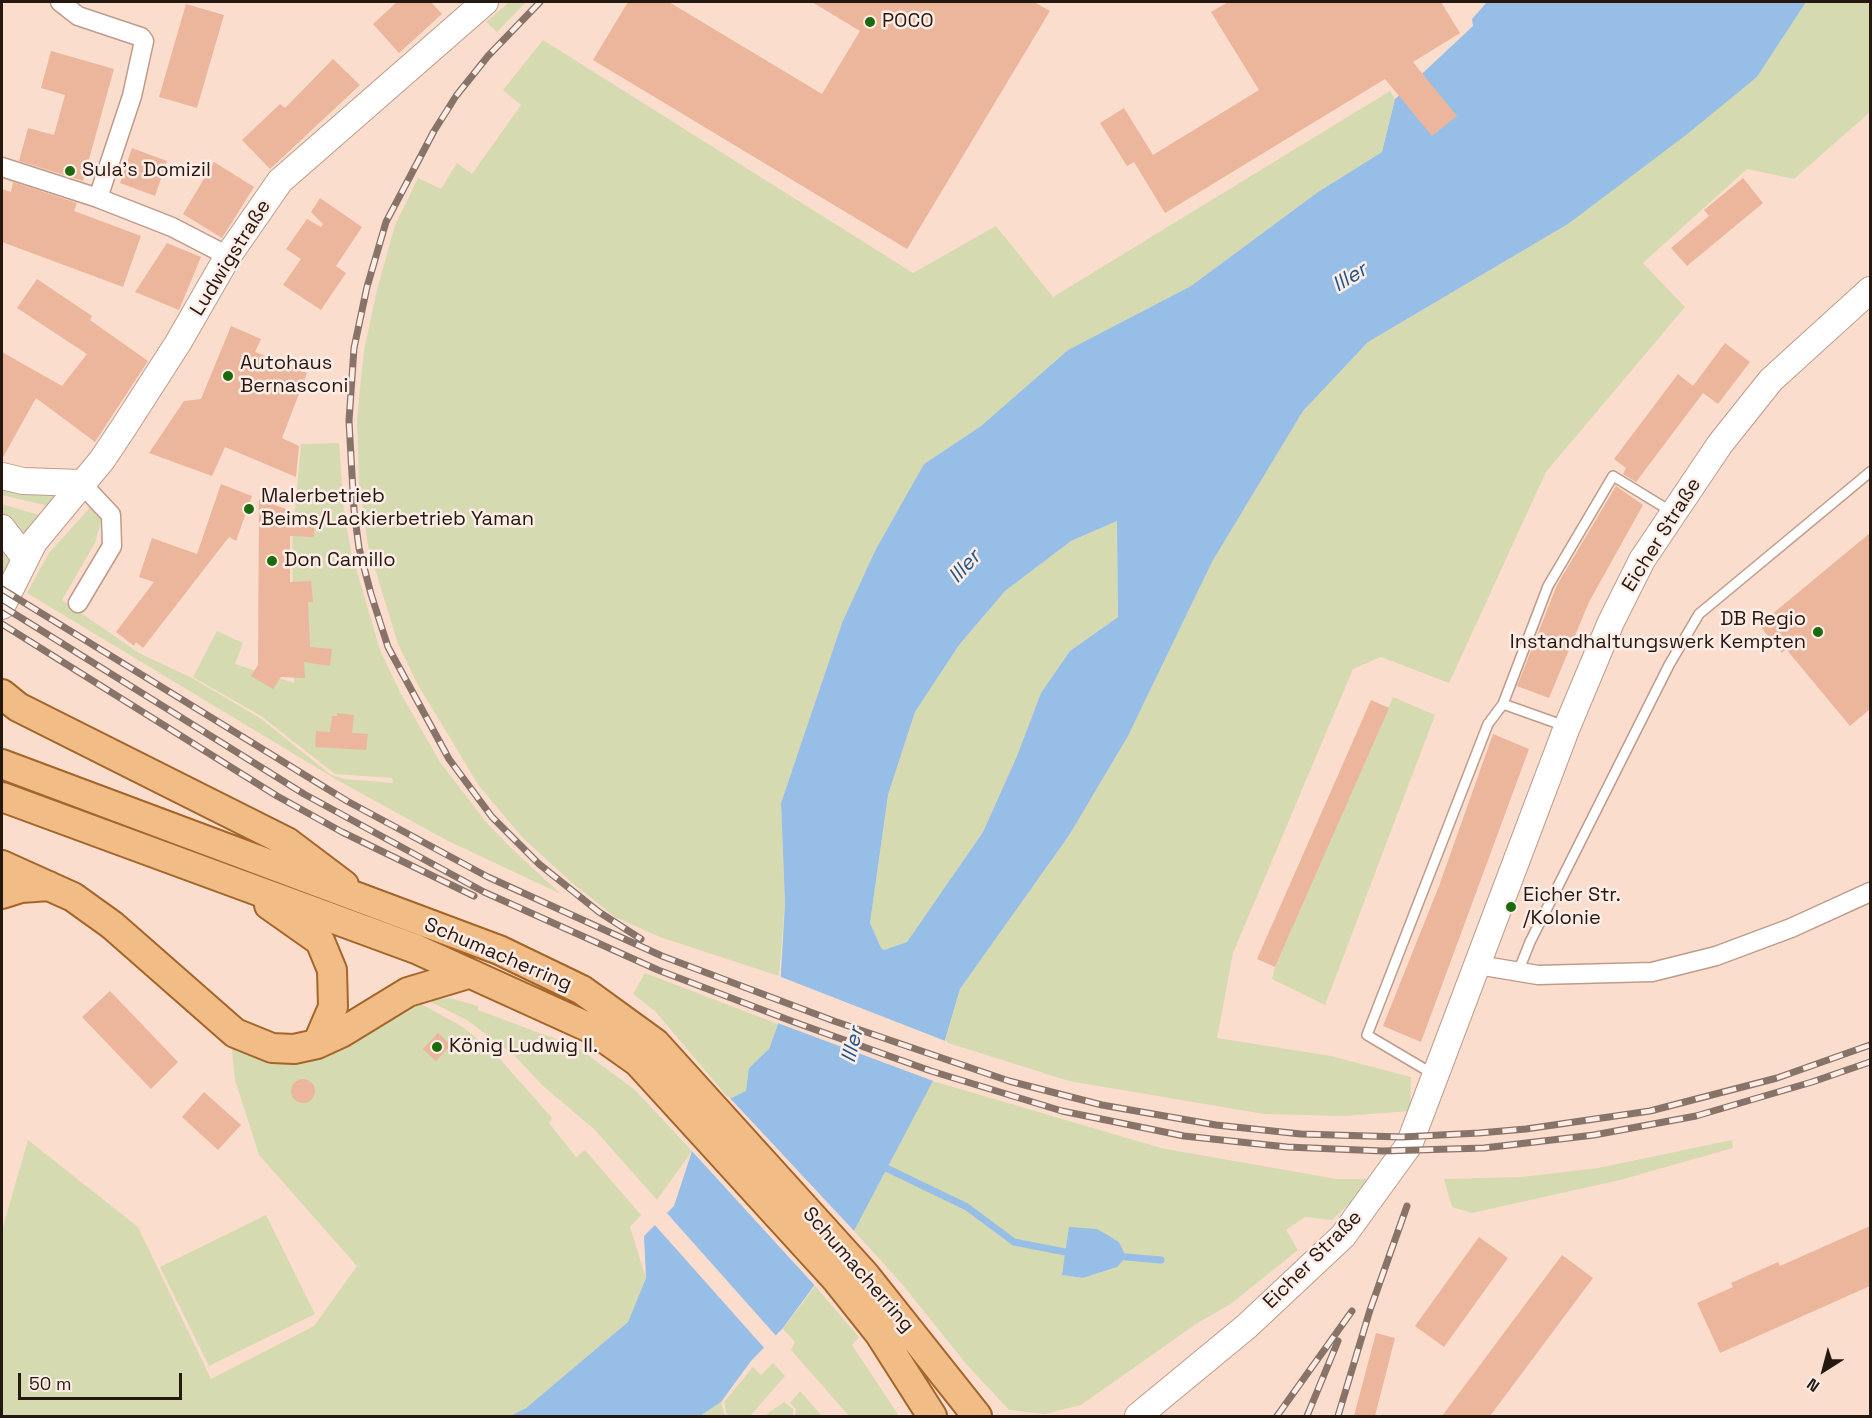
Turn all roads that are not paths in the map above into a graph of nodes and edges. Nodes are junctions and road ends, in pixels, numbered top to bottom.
1 (60, 2) edge
2 (485, 2) edge
3 (2, 167) edge
4 (98, 198) junction
5 (228, 256) junction
6 (1870, 290) edge
7 (1870, 472) edge
8 (2, 476) edge
9 (81, 483) junction
10 (1673, 513) junction
11 (2, 528) edge
12 (25, 558) junction
13 (78, 603) dead end
14 (2, 606) edge
15 (2, 694) edge
16 (1503, 704) junction
17 (1567, 727) junction
18 (2, 765) edge
19 (12, 801) edge
20 (2, 865) edge
21 (238, 883) junction
22 (50, 886) junction
23 (1870, 892) edge
24 (2, 894) edge
25 (365, 902) junction
26 (1478, 965) junction
27 (1518, 972) junction
28 (478, 978) junction
29 (316, 1044) junction
30 (1437, 1076) junction
31 (926, 1408) edge
32 (980, 1414) edge
33 (1138, 1416) edge

1 - 4 street
2 - 5 street, Ludwigstraße
3 - 4 street
4 - 5 street
5 - 9 street, Ludwigstraße
6 - 10 street, Eicher Straße
7 - 27 lane
8 - 9 street
9 - 12 street, Ludwigstraße
9 - 13 street
10 - 16 lane
10 - 17 street, Eicher Straße
11 - 12 street
12 - 14 street, Ludwigstraße
15 - 25 main road
16 - 17 lane
16 - 30 lane
17 - 26 street, Eicher Straße
18 - 25 main road, Schumacherring
19 - 21 main road, Schumacherring
20 - 22 main road
21 - 28 main road, Schumacherring
21 - 29 main road
22 - 24 main road
22 - 29 main road
23 - 27 street
25 - 32 main road, Schumacherring
26 - 27 street
26 - 30 street, Eicher Straße
28 - 29 main road
28 - 31 main road, Schumacherring
30 - 33 street, Eicher Straße

